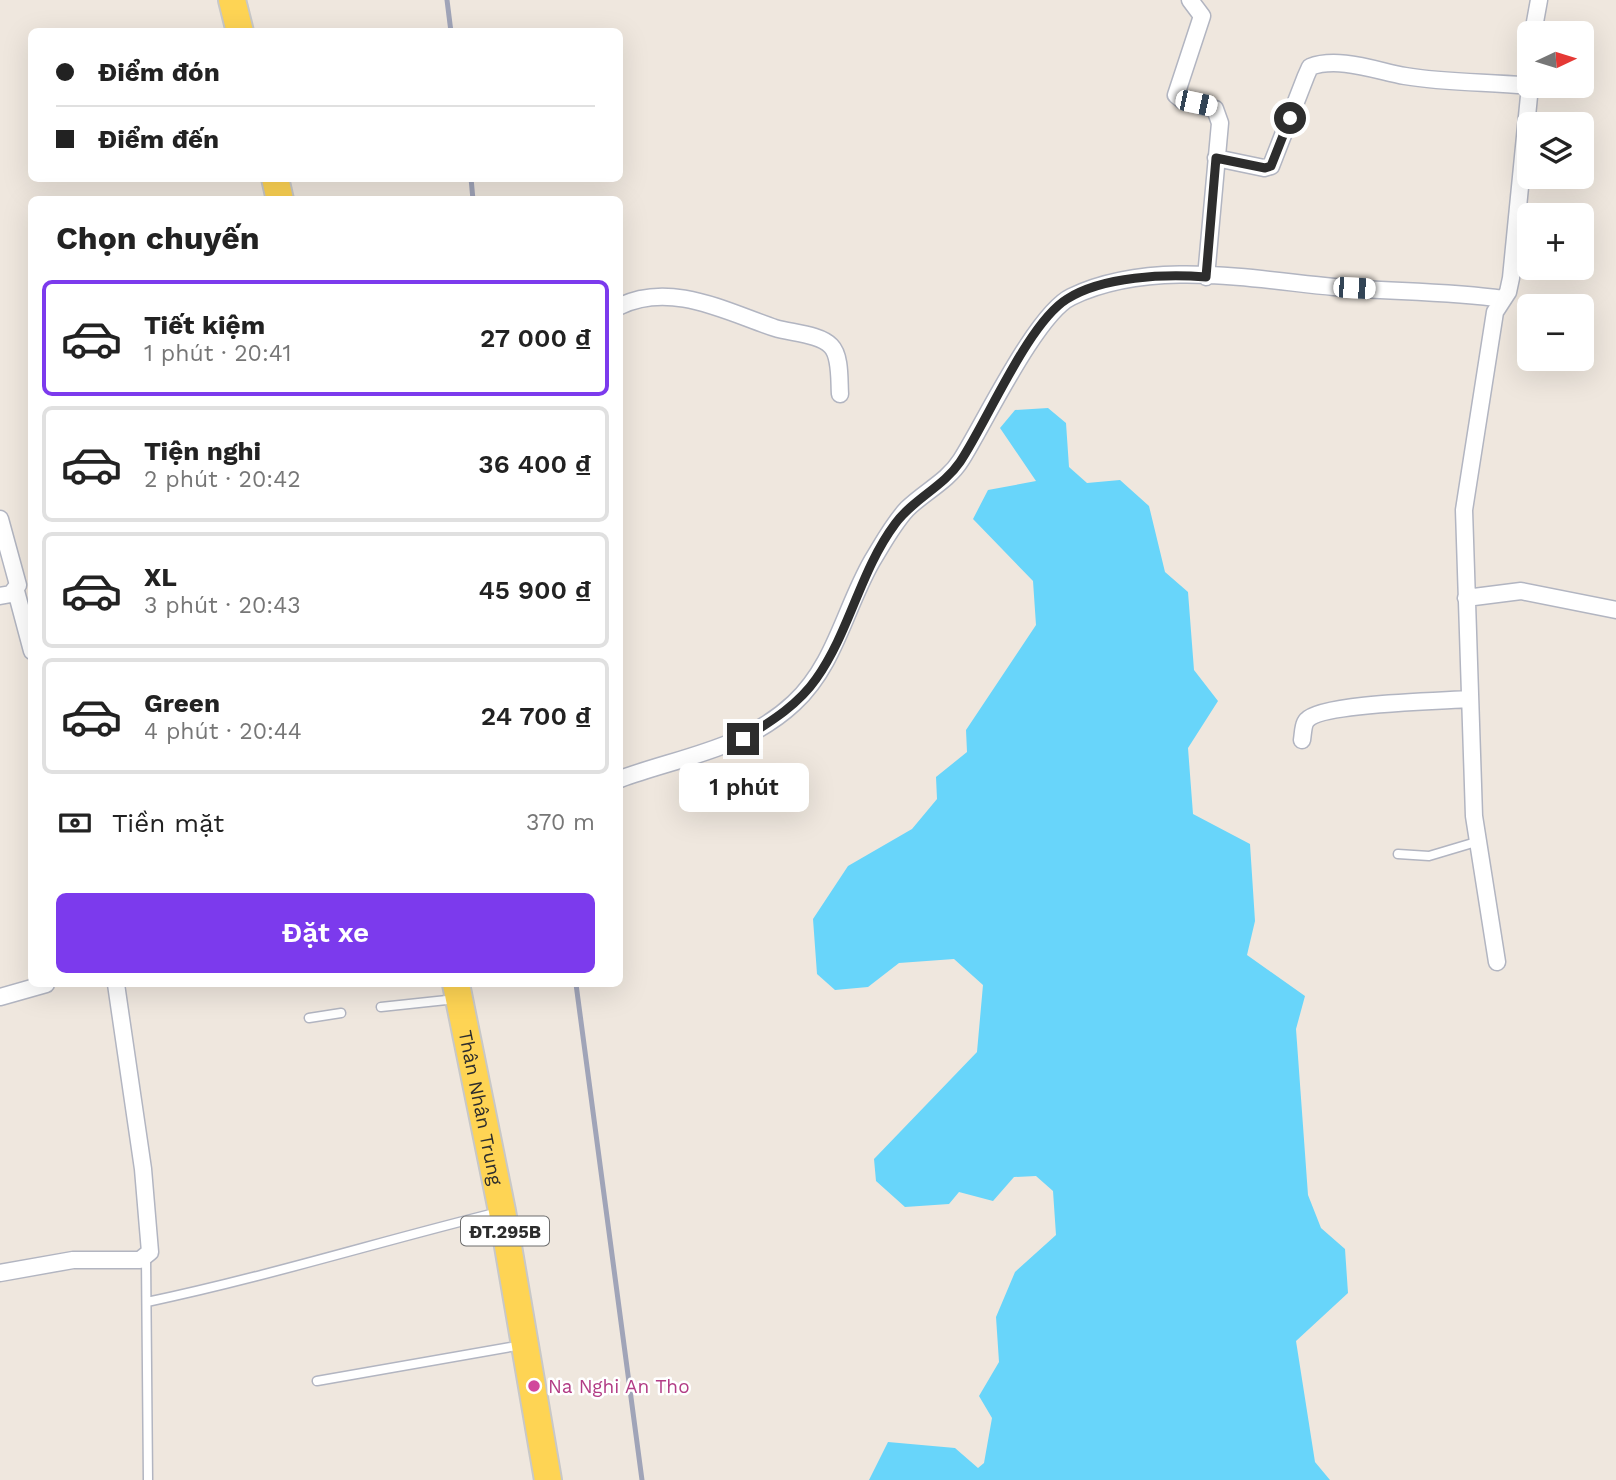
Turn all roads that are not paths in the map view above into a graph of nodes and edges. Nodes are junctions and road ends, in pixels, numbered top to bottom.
1 (232, 0) edge
2 (1190, 0) edge
3 (1539, 0) edge
4 (1535, 21) edge
5 (239, 28) edge
6 (1517, 85) edge
7 (1529, 98) edge
8 (1216, 158) junction
9 (1206, 277) junction
10 (1503, 299) junction
11 (623, 305) edge
12 (840, 394) dead end
13 (0, 519) edge
14 (8, 594) edge
15 (1466, 598) junction
16 (1616, 610) edge
17 (28, 642) edge
18 (1469, 699) junction
19 (1302, 740) dead end
20 (623, 778) edge
21 (1476, 842) junction
22 (1398, 854) dead end
23 (1497, 962) dead end
24 (35, 987) edge
25 (116, 987) edge
26 (457, 991) edge
27 (0, 997) edge
28 (381, 1007) dead end
29 (341, 1013) dead end
30 (309, 1018) dead end
31 (502, 1211) junction
32 (146, 1257) junction
33 (0, 1273) edge
34 (147, 1302) junction
35 (525, 1345) junction
36 (317, 1381) dead end
37 (148, 1480) edge
38 (548, 1480) edge

1 - 5 main road
2 - 8 street
3 - 4 street
6 - 8 street
7 - 10 street
8 - 9 street
9 - 10 street
9 - 20 street
10 - 15 street
11 - 12 street
13 - 14 street
14 - 17 street
15 - 16 street
15 - 18 street
18 - 19 street
18 - 21 street
21 - 22 lane
21 - 23 street
24 - 27 street
25 - 32 street
26 - 28 lane
26 - 31 main road, Thân Nhân Trung / ĐT.295B
29 - 30 lane
31 - 34 lane
31 - 35 main road, Thân Nhân Trung / ĐT.295B
32 - 33 street
32 - 34 lane
34 - 37 lane
35 - 36 lane
35 - 38 main road, Thân Nhân Trung / ĐT.295B

